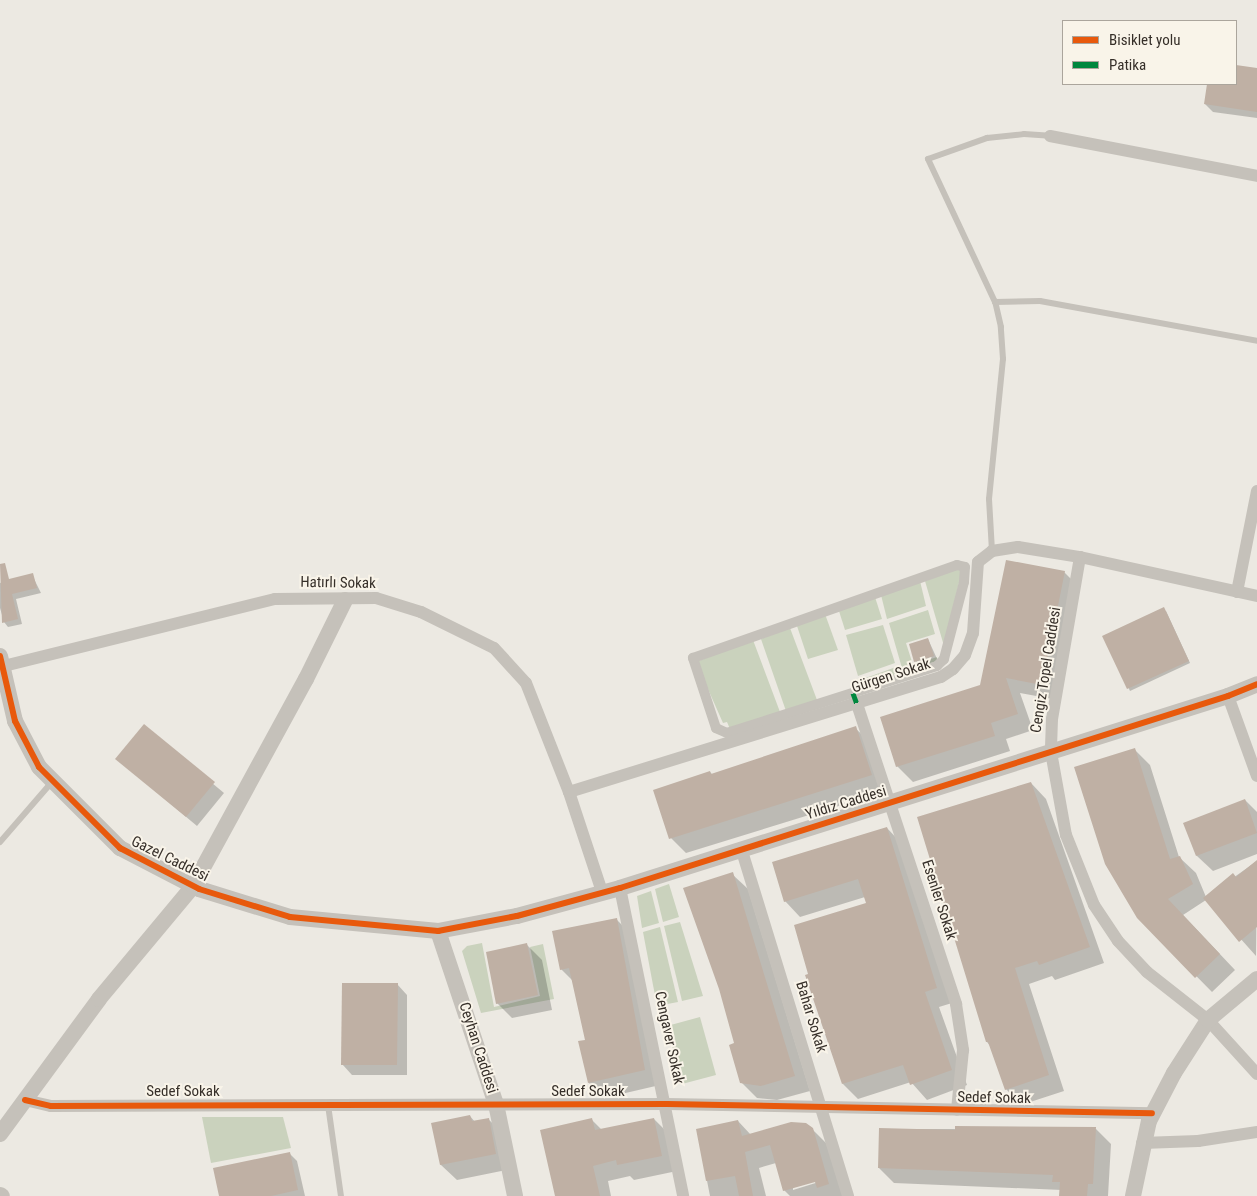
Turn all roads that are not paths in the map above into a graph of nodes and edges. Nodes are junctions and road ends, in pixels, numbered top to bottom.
1 (1050, 136) joint
2 (1257, 176) edge
3 (994, 302) junction
4 (1257, 341) edge
5 (1257, 491) edge
6 (992, 551) junction
7 (1080, 557) junction
8 (1237, 592) junction
9 (1257, 596) edge
10 (345, 600) junction
11 (1, 663) edge
12 (1257, 684) edge
13 (1228, 696) junction
14 (855, 699) junction
15 (1051, 752) junction
16 (1257, 776) edge
17 (53, 781) junction
18 (568, 792) junction
19 (891, 802) junction
20 (0, 842) edge
21 (741, 848) junction
22 (193, 886) junction
23 (620, 888) junction
24 (602, 892) junction
25 (438, 931) junction
26 (1257, 979) edge
27 (1208, 1020) junction
28 (1257, 1074) edge
29 (25, 1100) junction
30 (496, 1104) junction
31 (667, 1104) junction
32 (328, 1105) junction
33 (822, 1108) junction
34 (957, 1110) junction
35 (1152, 1113) junction
36 (1257, 1132) edge
37 (0, 1134) edge
38 (1142, 1143) junction
39 (341, 1196) edge
40 (515, 1196) edge
41 (683, 1196) edge
42 (848, 1196) edge
43 (1133, 1196) edge

1 - 2 street
1 - 3 lane
3 - 4 lane
3 - 6 lane
5 - 8 street
6 - 7 street
6 - 14 street, Gürgen Sokak
7 - 8 street
7 - 15 street, Cengiz Topel Caddesi
8 - 9 street
10 - 11 street, Hatırlı Sokak
10 - 18 street, Hatırlı Sokak
10 - 22 street
11 - 17 street, Gazel Caddesi
12 - 13 street, Yıldız Caddesi
13 - 15 street, Yıldız Caddesi
13 - 16 street
14 - 14 street
14 - 18 street, Gürgen Sokak
14 - 19 street, Esenler Sokak
15 - 19 street, Yıldız Caddesi
15 - 27 street, Cengiz Topel Caddesi
17 - 20 lane
17 - 22 street, Gazel Caddesi
18 - 24 street, Hatırlı Sokak
19 - 21 street, Yıldız Caddesi
19 - 34 street, Esenler Sokak
21 - 23 street, Yıldız Caddesi
21 - 33 street, Bahar Sokak
22 - 25 street, Gazel Caddesi
22 - 29 street
23 - 24 street, Yıldız Caddesi
23 - 31 street, Cengaver Sokak
24 - 25 street, Yıldız Caddesi
25 - 30 street, Ceyhan Caddesi
26 - 27 street
27 - 28 street, Cengiz Topel Caddesi
27 - 35 street
29 - 32 street, Sedef Sokak
29 - 37 street
30 - 31 street, Sedef Sokak
30 - 32 street, Sedef Sokak
30 - 40 street, Ceyhan Caddesi
31 - 33 street, Sedef Sokak
31 - 41 street, Cengaver Sokak
32 - 39 lane
33 - 34 street, Sedef Sokak
33 - 42 street, Bahar Sokak
34 - 35 street, Sedef Sokak
35 - 38 street
36 - 38 street
38 - 43 street

